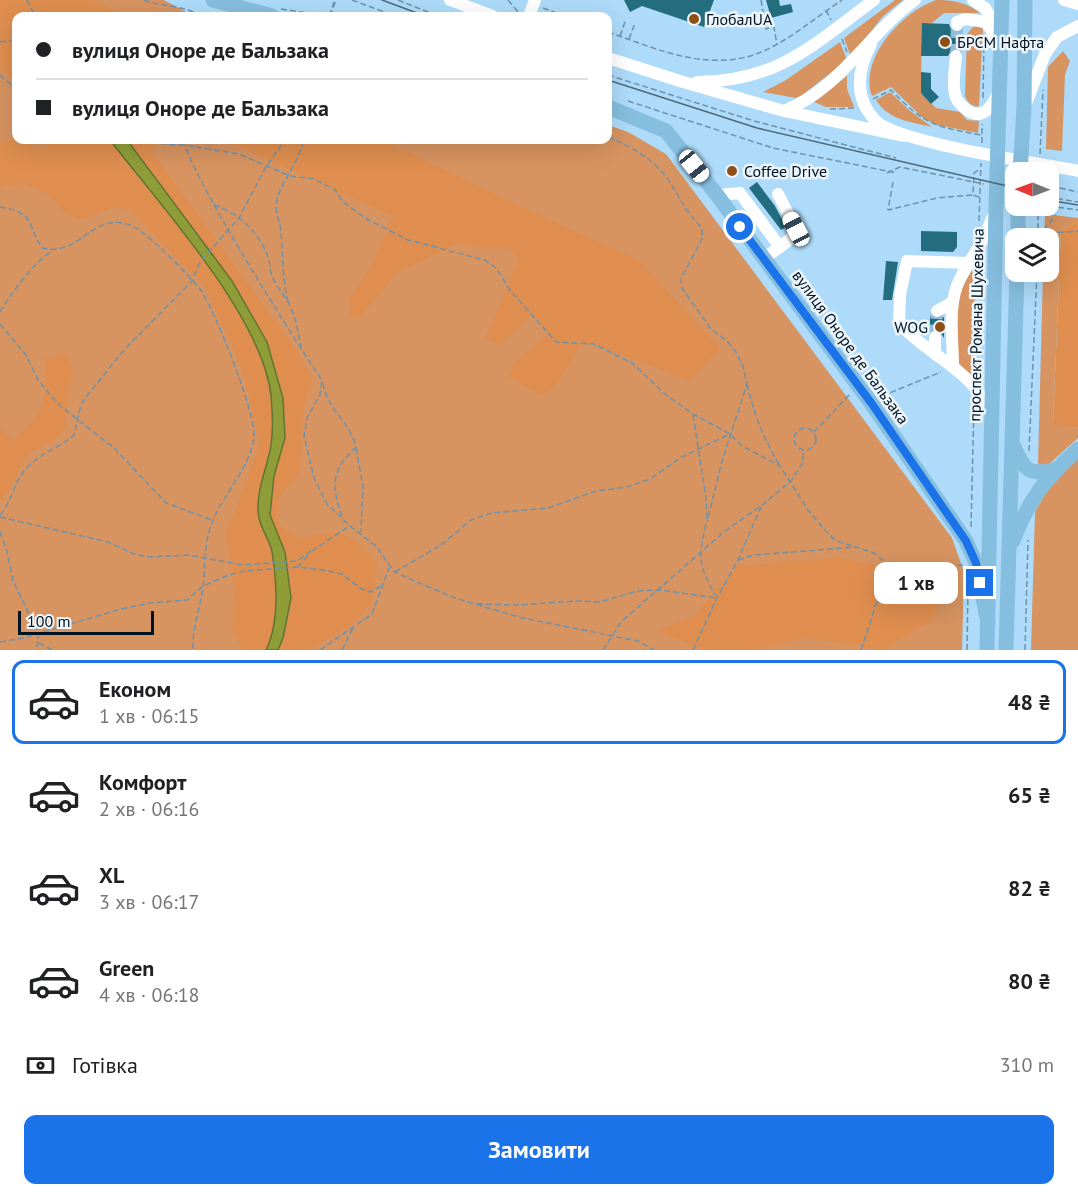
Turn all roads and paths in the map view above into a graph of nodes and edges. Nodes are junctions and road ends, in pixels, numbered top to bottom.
1 (144, 0) edge
2 (213, 0) edge
3 (352, 0) edge
4 (398, 0) edge
5 (450, 0) edge
6 (508, 0) edge
7 (761, 0) edge
8 (842, 0) edge
9 (874, 0) edge
10 (915, 0) edge
11 (974, 0) edge
12 (1002, 0) edge
13 (1025, 0) edge
14 (1064, 0) edge
15 (1078, 4) edge
16 (532, 7) edge
17 (192, 10) joint
18 (195, 12) edge
19 (266, 12) edge
20 (384, 12) edge
21 (428, 12) edge
22 (482, 12) edge
23 (519, 12) edge
24 (550, 12) edge
25 (626, 19) dead end
26 (635, 22) dead end
27 (985, 22) junction
28 (957, 25) dead end
29 (1078, 26) edge
30 (612, 33) edge
31 (1001, 34) junction
32 (620, 36) junction
33 (629, 40) junction
34 (871, 44) junction
35 (777, 45) junction
36 (956, 56) tunnel mouth
37 (1000, 58) junction
38 (612, 59) edge
39 (0, 75) edge
40 (612, 76) edge
41 (683, 82) junction
42 (12, 86) edge
43 (1044, 87) dead end
44 (1000, 89) junction
45 (872, 99) dead end
46 (613, 103) edge
47 (1024, 108) junction
48 (784, 111) junction
49 (983, 113) junction
50 (982, 135) junction
51 (904, 136) junction
52 (612, 138) edge
53 (164, 144) edge
54 (282, 144) edge
55 (302, 144) edge
56 (184, 145) junction
57 (982, 147) dead end
58 (896, 158) dead end
59 (981, 158) dead end
60 (1021, 162) edge
61 (1040, 162) dead end
62 (266, 167) junction
63 (981, 169) junction
64 (1078, 171) edge
65 (886, 173) junction
66 (897, 173) dead end
67 (290, 176) junction
68 (893, 182) dead end
69 (993, 185) dead end
70 (1059, 188) edge
71 (1078, 192) edge
72 (778, 194) dead end
73 (717, 195) junction
74 (972, 195) junction
75 (980, 198) junction
76 (1059, 198) edge
77 (1078, 202) edge
78 (214, 205) junction
79 (0, 207) edge
80 (996, 207) junction
81 (1059, 207) edge
82 (1078, 210) edge
83 (1054, 216) edge
84 (239, 218) junction
85 (979, 221) dead end
86 (228, 228) junction
87 (1045, 228) edge
88 (1078, 231) edge
89 (1059, 233) edge
90 (780, 247) junction
91 (53, 250) junction
92 (764, 258) junction
93 (974, 267) junction
94 (192, 281) junction
95 (1017, 282) edge
96 (1037, 282) edge
97 (953, 302) junction
98 (289, 304) junction
99 (937, 311) dead end
100 (0, 312) edge
101 (0, 324) edge
102 (935, 337) tunnel mouth
103 (301, 348) junction
104 (935, 354) junction
105 (953, 366) junction
106 (322, 380) junction
107 (747, 384) junction
108 (975, 389) junction
109 (851, 393) dead end
110 (872, 404) junction
111 (693, 414) junction
112 (79, 418) junction
113 (992, 418) junction
114 (813, 433) junction
115 (730, 434) junction
116 (1012, 441) junction
117 (356, 447) junction
118 (699, 447) junction
119 (1078, 449) edge
120 (804, 450) junction
121 (780, 466) junction
122 (1056, 469) junction
123 (1029, 470) junction
124 (791, 481) junction
125 (761, 506) junction
126 (0, 516) edge
127 (342, 517) junction
128 (213, 520) junction
129 (707, 522) junction
130 (350, 526) junction
131 (0, 532) edge
132 (361, 533) junction
133 (1028, 534) dead end
134 (966, 541) junction
135 (856, 547) junction
136 (311, 551) junction
137 (1009, 552) junction
138 (699, 553) junction
139 (204, 557) junction
140 (963, 557) dead end
141 (738, 560) junction
142 (889, 565) junction
143 (966, 565) junction
144 (298, 567) junction
145 (389, 567) junction
146 (967, 569) dead end
147 (394, 572) junction
148 (968, 580) dead end
149 (383, 585) junction
150 (203, 586) junction
151 (660, 590) junction
152 (717, 598) junction
153 (474, 604) junction
154 (988, 623) junction
155 (353, 627) junction
156 (38, 632) junction
157 (612, 636) junction
158 (0, 642) edge
159 (38, 643) junction
160 (192, 649) edge
161 (35, 650) edge
162 (52, 650) edge
163 (320, 650) edge
164 (342, 650) edge
165 (603, 650) edge
166 (654, 650) edge
167 (693, 650) edge
168 (861, 650) edge
169 (967, 650) edge
170 (987, 650) edge
171 (1006, 650) edge
172 (1025, 650) edge

1 - 17 path
2 - 19 main road
3 - 20 path
4 - 21 path
5 - 22 street
6 - 23 path
7 - 35 path
8 - 35 path
9 - 41 street
10 - 34 street
11 - 31 street
12 - 31 main road, проспект Романа Шухевича
13 - 47 main road
14 - 15 street
16 - 24 path
17 - 18 path
25 - 32 path
26 - 33 path
27 - 28 street
27 - 37 street
27 - 49 path
29 - 47 street
30 - 32 path
31 - 37 main road, проспект Романа Шухевича
32 - 33 path
33 - 35 path
34 - 48 street
34 - 51 street
36 - 49 street
37 - 44 main road, проспект Романа Шухевича
38 - 41 street
39 - 42 path
40 - 58 path
41 - 48 street
43 - 61 path
44 - 49 street
44 - 80 main road, проспект Романа Шухевича
45 - 50 path
46 - 65 path
46 - 73 main road, вулиця Оноре де Бальзака
47 - 60 main road
48 - 51 street
49 - 50 path
50 - 57 path
51 - 64 street
52 - 107 path
53 - 56 path
54 - 62 path
55 - 67 path
56 - 62 path
56 - 78 path
59 - 63 path
62 - 67 path
62 - 84 path
63 - 74 path
63 - 75 path
65 - 66 path
65 - 69 path
67 - 98 path
67 - 111 path
68 - 74 path
70 - 71 path
72 - 90 street
73 - 90 street
73 - 92 main road, вулиця Оноре де Бальзака
74 - 75 path
75 - 85 path
76 - 77 path
78 - 84 path
78 - 86 path
79 - 91 path
80 - 93 street
80 - 113 main road, проспект Романа Шухевича
81 - 82 path
83 - 87 path
84 - 86 path
84 - 98 path
86 - 94 path
86 - 103 path
88 - 89 path
90 - 92 street
91 - 94 path
91 - 100 path
92 - 110 main road, вулиця Оноре де Бальзака
93 - 97 street
93 - 104 street
93 - 108 path
94 - 112 path
94 - 128 path
95 - 116 main road
96 - 123 path
97 - 99 street
97 - 105 street
98 - 103 path
101 - 112 path
102 - 104 street
103 - 106 path
104 - 105 street
105 - 108 street
105 - 110 path
106 - 117 path
106 - 127 path
107 - 115 path
107 - 121 path
108 - 113 street
108 - 134 path
109 - 114 path
110 - 134 main road, вулиця Оноре де Бальзака
111 - 115 path
111 - 118 path
112 - 126 path
112 - 128 path
113 - 154 main road, проспект Романа Шухевича
114 - 120 path
114 - 120 path
115 - 118 path
115 - 121 path
115 - 129 path
116 - 123 main road
116 - 137 main road
117 - 127 path
117 - 132 path
118 - 129 path
118 - 147 path
119 - 122 main road
120 - 124 path
121 - 124 path
122 - 123 main road
122 - 137 main road
124 - 125 path
124 - 135 path
125 - 138 path
125 - 141 path
126 - 139 path
127 - 130 path
128 - 139 path
129 - 138 path
130 - 132 path
130 - 136 path
131 - 156 path
132 - 145 path
133 - 172 path
134 - 154 main road, вулиця Оноре де Бальзака
135 - 141 path
135 - 142 path
136 - 139 path
136 - 144 path
137 - 171 main road
138 - 151 path
138 - 152 path
139 - 150 path
140 - 143 path
141 - 152 path
142 - 143 path
142 - 168 path
143 - 146 path
144 - 149 path
144 - 150 path
145 - 147 path
145 - 149 path
147 - 153 path
148 - 169 path
149 - 155 path
150 - 156 path
150 - 160 path
151 - 152 path
151 - 153 path
151 - 157 path
152 - 167 path
153 - 157 path
154 - 170 main road, проспект Романа Шухевича
155 - 163 path
155 - 164 path
156 - 158 path
156 - 159 path
157 - 165 path
157 - 166 path
159 - 161 path
159 - 162 path

